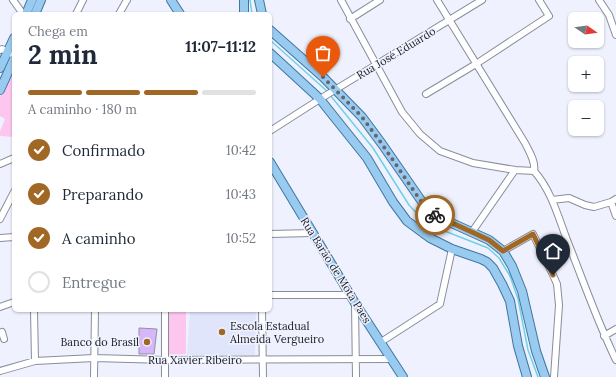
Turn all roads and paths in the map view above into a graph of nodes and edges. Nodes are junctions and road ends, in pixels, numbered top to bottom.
1 (13, 0) edge
2 (32, 0) edge
3 (41, 0) edge
4 (83, 0) edge
5 (127, 0) edge
6 (171, 0) edge
7 (244, 0) edge
8 (259, 0) edge
9 (341, 0) edge
10 (380, 0) edge
11 (437, 0) edge
12 (482, 0) edge
13 (539, 0) edge
14 (599, 0) edge
15 (22, 12) edge
16 (25, 12) edge
17 (36, 12) edge
18 (77, 12) edge
19 (120, 12) edge
20 (179, 12) edge
21 (244, 12) edge
22 (262, 12) edge
23 (350, 19) junction
24 (449, 21) junction
25 (272, 32) edge
26 (616, 35) edge
27 (12, 42) edge
28 (7, 52) edge
29 (272, 55) edge
30 (12, 64) edge
31 (476, 64) junction
32 (1, 65) edge
33 (376, 65) junction
34 (12, 66) edge
35 (0, 90) edge
36 (335, 90) junction
37 (426, 94) dead end
38 (320, 99) junction
39 (272, 130) edge
40 (12, 159) edge
41 (0, 164) edge
42 (272, 165) edge
43 (515, 170) junction
44 (534, 171) junction
45 (12, 196) edge
46 (552, 200) junction
47 (613, 201) edge
48 (616, 216) edge
49 (0, 219) edge
50 (472, 232) junction
51 (312, 233) junction
52 (272, 234) edge
53 (12, 237) edge
54 (0, 238) edge
55 (452, 249) junction
56 (503, 251) junction
57 (272, 295) edge
58 (351, 295) junction
59 (12, 303) edge
60 (355, 303) junction
61 (0, 307) edge
62 (34, 312) edge
63 (94, 312) edge
64 (165, 312) edge
65 (262, 312) edge
66 (616, 329) edge
67 (0, 333) edge
68 (604, 336) junction
69 (4, 339) dead end
70 (381, 342) junction
71 (94, 358) junction
72 (356, 359) junction
73 (392, 359) junction
74 (165, 360) junction
75 (264, 360) junction
76 (616, 360) edge
77 (35, 361) junction
78 (0, 371) edge
79 (94, 377) edge
80 (165, 377) edge
81 (264, 377) edge
82 (356, 377) edge
83 (403, 377) edge
84 (527, 377) edge
85 (545, 377) edge
86 (554, 377) edge

1 - 15 street
2 - 16 main road
3 - 17 main road
4 - 18 street
5 - 19 street
6 - 20 main road
7 - 21 main road
8 - 22 main road
9 - 23 street
10 - 23 street
11 - 24 street
12 - 24 street, Rua José Eduardo
13 - 31 street
14 - 26 street
23 - 33 street
24 - 31 street
24 - 33 street, Rua José Eduardo
25 - 36 main road
27 - 28 main road
28 - 32 main road
29 - 38 main road
30 - 32 street
31 - 37 street
31 - 44 street
33 - 36 street, Rua José Eduardo
33 - 43 street
34 - 35 main road
36 - 38 street, Rua José Eduardo
36 - 50 main road
38 - 39 street, Rua José Eduardo
38 - 55 main road
40 - 41 street
42 - 51 main road, Rua Barão de Mota Paes
43 - 44 street
43 - 50 street
44 - 46 street
45 - 49 street
46 - 47 street
46 - 68 street
47 - 48 street
50 - 56 main road
51 - 52 street
51 - 58 main road, Rua Barão de Mota Paes
53 - 54 street
55 - 70 street
55 - 84 main road
56 - 85 main road
56 - 86 street
57 - 58 street
58 - 60 main road, Rua Barão de Mota Paes
59 - 61 street
60 - 70 main road, Rua Barão de Mota Paes
60 - 72 street
62 - 77 street
63 - 71 street
64 - 74 street
65 - 75 street
66 - 68 street
67 - 69 street
68 - 76 street
70 - 73 main road, Rua Barão de Mota Paes
71 - 74 street, Rua Xavier Ribeiro
71 - 77 street, Rua Xavier Ribeiro
71 - 79 street
72 - 73 street, Rua Xavier Ribeiro
72 - 75 street, Rua Xavier Ribeiro
72 - 82 street
73 - 83 main road, Rua Barão de Mota Paes
74 - 75 street, Rua Xavier Ribeiro
74 - 80 street
75 - 81 street
77 - 78 street, Rua Xavier Ribeiro

